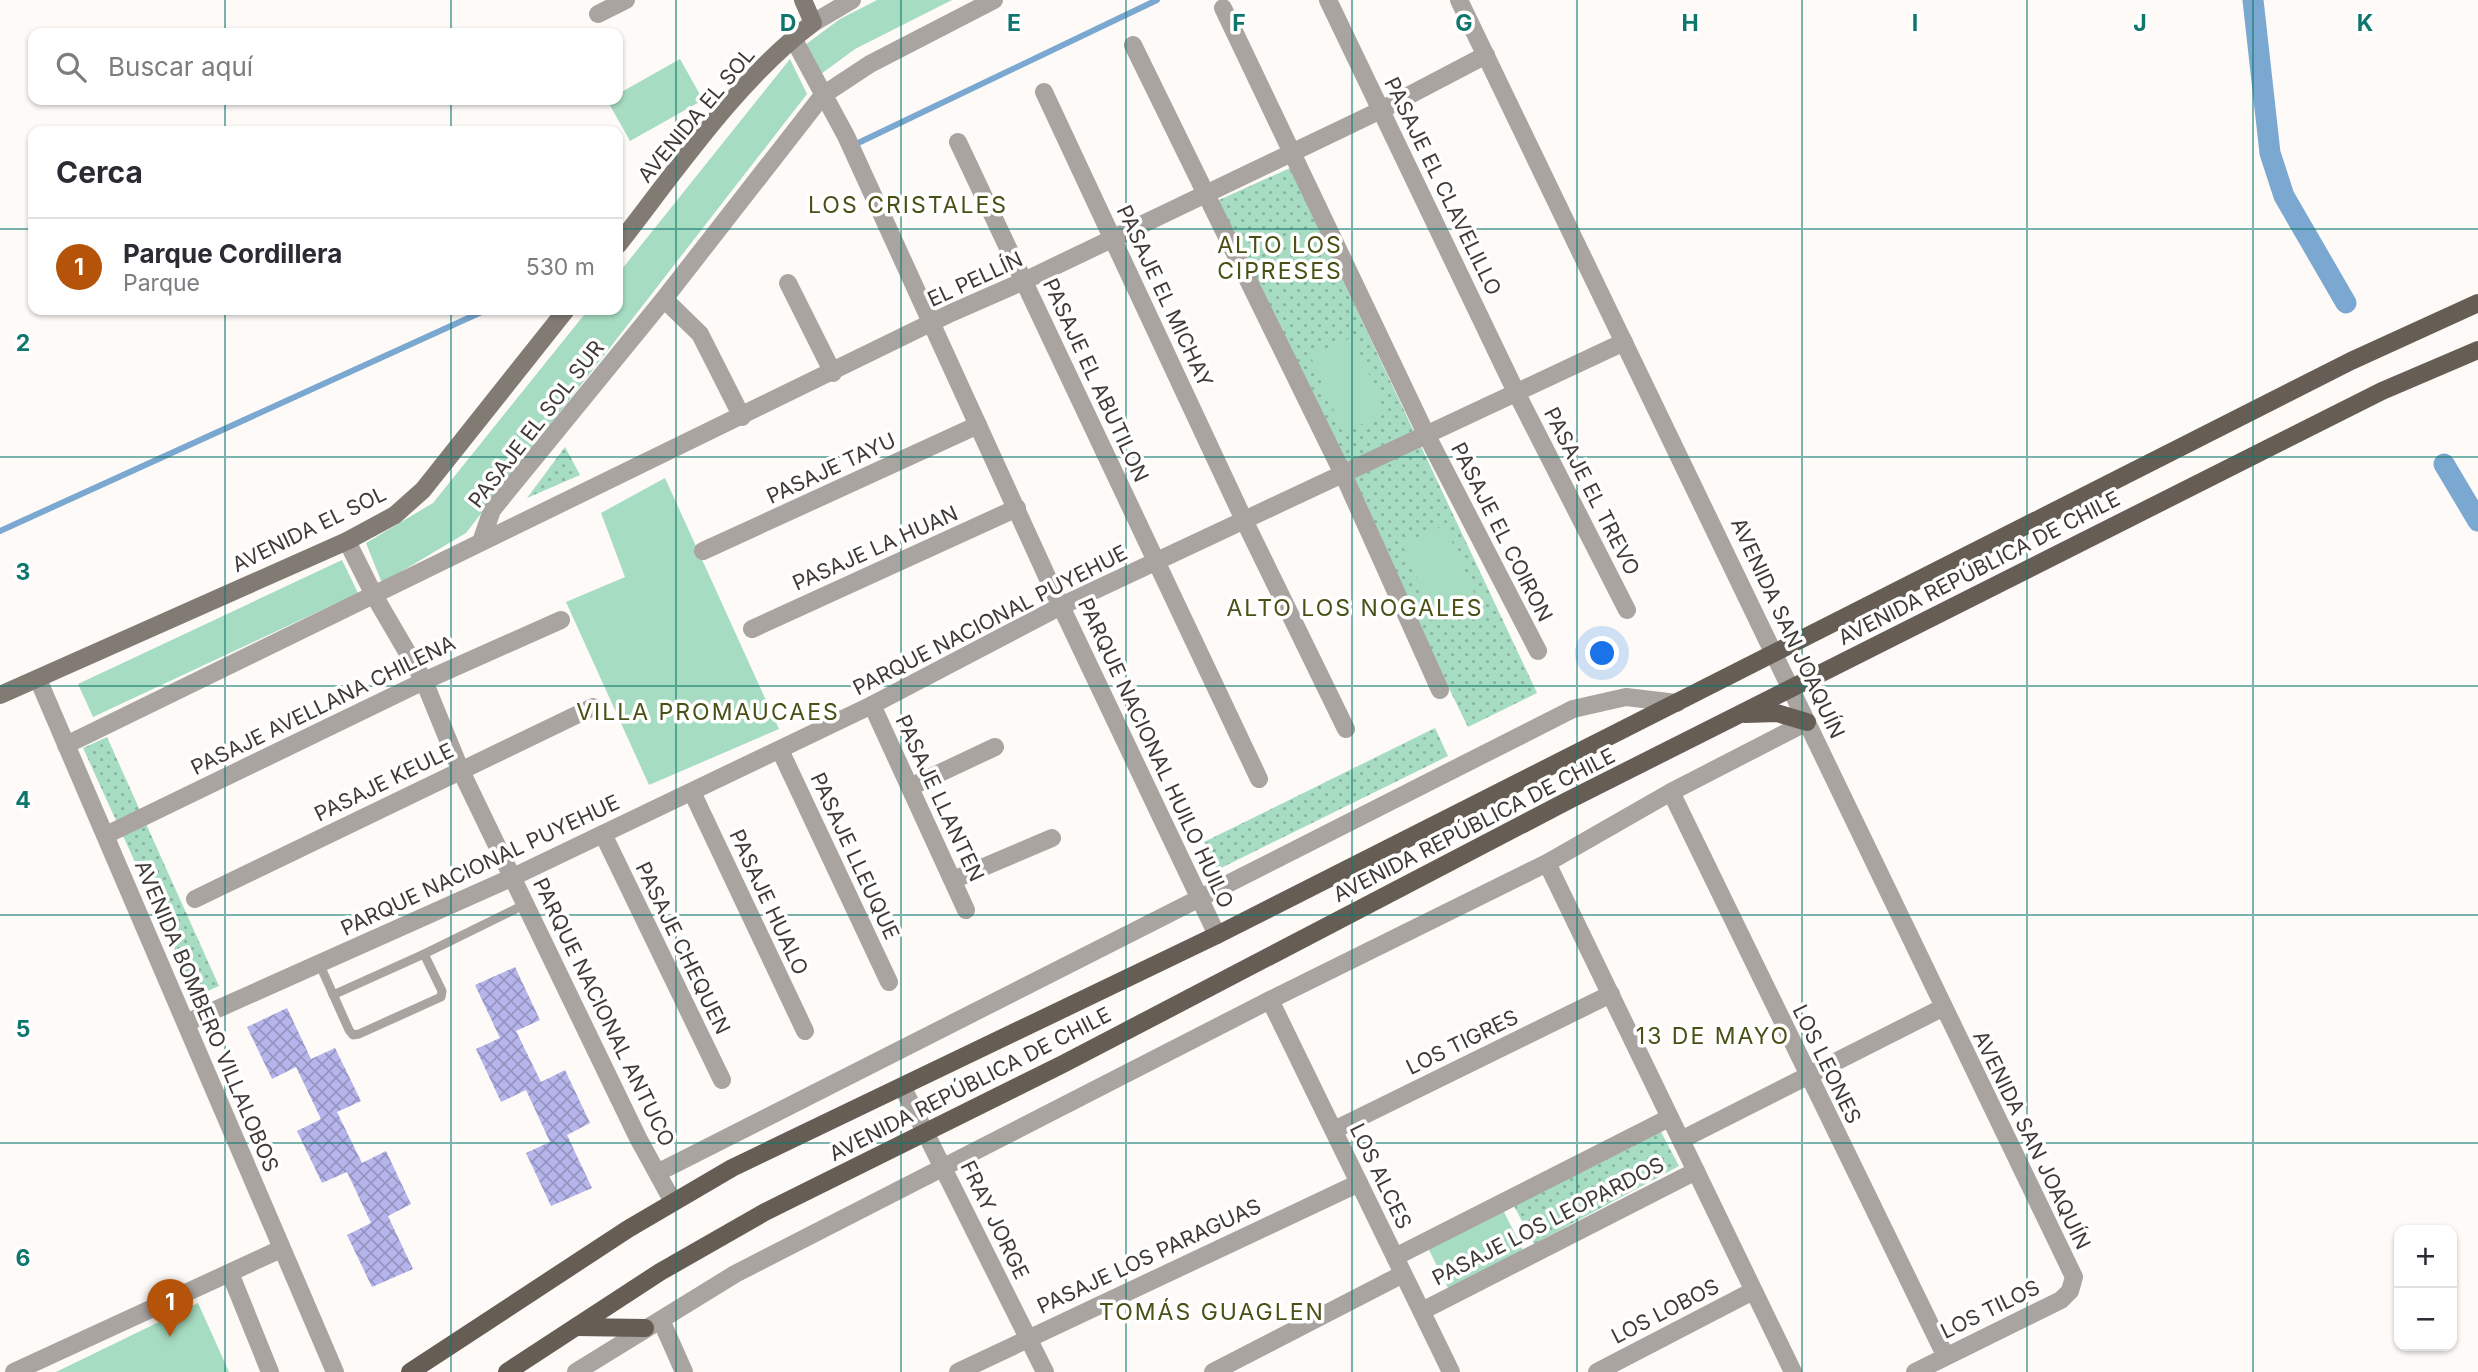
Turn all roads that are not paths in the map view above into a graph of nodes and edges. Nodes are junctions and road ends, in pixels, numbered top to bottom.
1 (626, 0) edge
2 (803, 0) edge
3 (852, 0) edge
4 (994, 0) edge
5 (1328, 0) edge
6 (1459, 0) edge
7 (1223, 8) dead end
8 (598, 14) dead end
9 (813, 23) junction
10 (793, 38) junction
11 (1133, 45) dead end
12 (1486, 55) junction
13 (1044, 92) dead end
14 (823, 94) junction
15 (1381, 110) junction
16 (958, 142) dead end
17 (1291, 153) junction
18 (1206, 194) junction
19 (623, 239) edge
20 (1113, 239) junction
21 (1024, 281) junction
22 (788, 283) dead end
23 (664, 299) junction
24 (2478, 303) edge
25 (562, 315) edge
26 (930, 325) junction
27 (1624, 342) junction
28 (2478, 350) edge
29 (833, 373) junction
30 (1516, 392) junction
31 (742, 416) junction
32 (978, 425) junction
33 (1426, 434) junction
34 (1344, 476) junction
35 (1017, 508) junction
36 (1244, 520) junction
37 (346, 541) junction
38 (481, 542) junction
39 (704, 551) dead end
40 (1156, 562) junction
41 (374, 597) junction
42 (1061, 606) junction
43 (1627, 610) dead end
44 (561, 620) dead end
45 (752, 629) dead end
46 (1538, 651) dead end
47 (1775, 653) junction
48 (38, 678) junction
49 (424, 681) junction
50 (1791, 688) junction
51 (1440, 690) dead end
52 (0, 695) edge
53 (1677, 703) junction
54 (872, 705) junction
55 (593, 707) dead end
56 (1735, 717) junction
57 (1807, 722) junction
58 (1346, 729) dead end
59 (66, 745) junction
60 (995, 747) dead end
61 (780, 750) junction
62 (460, 769) junction
63 (1259, 779) dead end
64 (910, 787) junction
65 (692, 792) junction
66 (1671, 792) junction
67 (604, 834) junction
68 (106, 835) junction
69 (1052, 838) dead end
70 (1547, 863) junction
71 (513, 877) junction
72 (953, 880) junction
73 (1200, 898) junction
74 (195, 899) dead end
75 (526, 904) junction
76 (966, 910) dead end
77 (1217, 935) junction
78 (425, 954) junction
79 (319, 963) junction
80 (890, 982) dead end
81 (1611, 993) junction
82 (334, 995) junction
83 (1270, 1000) junction
84 (1942, 1008) junction
85 (186, 1023) junction
86 (805, 1031) dead end
87 (1807, 1076) junction
88 (722, 1080) dead end
89 (903, 1088) junction
90 (1669, 1118) junction
91 (1334, 1130) junction
92 (926, 1132) junction
93 (1681, 1140) junction
94 (943, 1166) junction
95 (1696, 1171) junction
96 (659, 1172) junction
97 (1359, 1183) junction
98 (673, 1202) junction
99 (281, 1248) junction
100 (1395, 1257) junction
101 (230, 1273) junction
102 (1403, 1274) junction
103 (2074, 1277) joint
104 (1753, 1291) junction
105 (1422, 1311) junction
106 (653, 1324) junction
107 (576, 1327) junction
108 (1028, 1338) junction
109 (1945, 1355) junction
110 (586, 1369) edge
111 (14, 1372) edge
112 (270, 1372) edge
113 (334, 1372) edge
114 (410, 1372) edge
115 (507, 1372) edge
116 (684, 1372) edge
117 (958, 1372) edge
118 (1045, 1372) edge
119 (1213, 1372) edge
120 (1451, 1372) edge
121 (1597, 1372) edge
122 (1793, 1372) edge
123 (1915, 1372) edge

1 - 8 street
2 - 9 street
3 - 9 street, AVENIDA EL SOL
4 - 14 street, PASAJE EL SOL SUR
5 - 15 street, PASAJE EL CLAVELILLO
6 - 12 street, AVENIDA SAN JOAQUÍN
7 - 17 street, PASAJE EL COIRON
9 - 10 street, AVENIDA EL SOL
10 - 14 street, PARQUE NACIONAL HUILO HUILO
10 - 19 street, AVENIDA EL SOL
11 - 18 street
12 - 15 street, EL PELLÍN
12 - 27 street, AVENIDA SAN JOAQUÍN
13 - 20 street, PASAJE EL MICHAY
14 - 23 street, PASAJE EL SOL SUR
14 - 26 street, PARQUE NACIONAL HUILO HUILO
15 - 17 street, EL PELLÍN
15 - 30 street, PASAJE EL CLAVELILLO
16 - 21 street, PASAJE EL ABUTILON
17 - 18 street, EL PELLÍN
17 - 33 street, PASAJE EL COIRON
18 - 20 street, EL PELLÍN
18 - 34 street
20 - 21 street, EL PELLÍN
20 - 36 street, PASAJE EL MICHAY
21 - 26 street, EL PELLÍN
21 - 40 street, PASAJE EL ABUTILON
22 - 29 street
23 - 31 street
23 - 38 street, PASAJE EL SOL SUR
24 - 47 main road, AVENIDA REPÚBLICA DE CHILE
25 - 37 street, AVENIDA EL SOL
26 - 29 street, EL PELLÍN
26 - 32 street, PARQUE NACIONAL HUILO HUILO
27 - 30 street, PARQUE NACIONAL PUYEHUE
27 - 47 street, AVENIDA SAN JOAQUÍN
28 - 50 main road, AVENIDA REPÚBLICA DE CHILE
29 - 31 street, EL PELLÍN
30 - 33 street, PARQUE NACIONAL PUYEHUE
30 - 43 street, PASAJE EL TREVO
31 - 38 street, EL PELLÍN
32 - 35 street, PARQUE NACIONAL HUILO HUILO
32 - 39 street, PASAJE TAYU
33 - 34 street, PARQUE NACIONAL PUYEHUE
33 - 46 street, PASAJE EL COIRON
34 - 36 street, PARQUE NACIONAL PUYEHUE
34 - 51 street
35 - 42 street, PARQUE NACIONAL HUILO HUILO
35 - 45 street, PASAJE LA HUAN
36 - 40 street, PARQUE NACIONAL PUYEHUE
36 - 58 street, PASAJE EL MICHAY
37 - 41 street, PARQUE NACIONAL ANTUCO
37 - 48 street, AVENIDA EL SOL
38 - 41 street, PASAJE EL SOL SUR
40 - 42 street, PARQUE NACIONAL PUYEHUE
40 - 63 street, PASAJE EL ABUTILON
41 - 49 street, PARQUE NACIONAL ANTUCO
41 - 59 street, PASAJE EL SOL SUR
42 - 54 street, PARQUE NACIONAL PUYEHUE
42 - 73 street, PARQUE NACIONAL HUILO HUILO
44 - 49 street, PASAJE AVELLANA CHILENA
47 - 50 street, AVENIDA SAN JOAQUÍN
47 - 53 main road, AVENIDA REPÚBLICA DE CHILE
48 - 52 street, AVENIDA EL SOL
48 - 59 street, AVENIDA BOMBERO VILLALOBOS
49 - 62 street, PARQUE NACIONAL ANTUCO
49 - 68 street, PASAJE AVELLANA CHILENA
50 - 56 main road, AVENIDA REPÚBLICA DE CHILE
50 - 57 street, AVENIDA SAN JOAQUÍN
53 - 73 street
53 - 77 main road, AVENIDA REPÚBLICA DE CHILE
54 - 61 street, PARQUE NACIONAL PUYEHUE
54 - 64 street, PASAJE LLANTEN
55 - 62 street, PASAJE KEULE
56 - 57 main road
56 - 92 main road, AVENIDA REPÚBLICA DE CHILE
57 - 66 street
57 - 84 street, AVENIDA SAN JOAQUÍN
59 - 68 street, AVENIDA BOMBERO VILLALOBOS
60 - 64 street
61 - 65 street, PARQUE NACIONAL PUYEHUE
61 - 80 street, PASAJE LLEUQUE
62 - 71 street, PARQUE NACIONAL ANTUCO
62 - 74 street, PASAJE KEULE
64 - 72 street, PASAJE LLANTEN
65 - 67 street, PARQUE NACIONAL PUYEHUE
65 - 86 street, PASAJE HUALO
66 - 70 street
66 - 87 street, LOS LEONES
67 - 71 street, PARQUE NACIONAL PUYEHUE
67 - 88 street, PASAJE CHEQUEN
68 - 85 street, AVENIDA BOMBERO VILLALOBOS
69 - 72 street
70 - 81 street
70 - 83 street
71 - 75 street, PARQUE NACIONAL ANTUCO
71 - 79 street, PARQUE NACIONAL PUYEHUE
72 - 76 street, PASAJE LLANTEN
73 - 77 street, PARQUE NACIONAL HUILO HUILO
73 - 96 street
75 - 78 lane
75 - 96 street, PARQUE NACIONAL ANTUCO
77 - 89 main road, AVENIDA REPÚBLICA DE CHILE
78 - 82 lane
78 - 82 lane
79 - 82 lane
79 - 85 street, PARQUE NACIONAL PUYEHUE
81 - 90 street
81 - 91 street, LOS TIGRES
83 - 91 street, LOS ALCES
83 - 94 street
84 - 87 street
84 - 103 street, AVENIDA SAN JOAQUÍN
85 - 99 street, AVENIDA BOMBERO VILLALOBOS
87 - 93 street
87 - 109 street, LOS LEONES
89 - 92 street, FRAY JORGE
89 - 98 main road, AVENIDA REPÚBLICA DE CHILE
90 - 93 street
90 - 100 street
91 - 97 street, LOS ALCES
92 - 94 street, FRAY JORGE
92 - 107 main road, AVENIDA REPÚBLICA DE CHILE
93 - 95 street
94 - 106 street
94 - 108 street, FRAY JORGE
95 - 104 street
95 - 105 street, PASAJE LOS LEOPARDOS
96 - 98 street, PARQUE NACIONAL ANTUCO
97 - 100 street, LOS ALCES
97 - 108 street, PASAJE LOS PARAGUAS
98 - 114 main road, AVENIDA REPÚBLICA DE CHILE
99 - 101 street
99 - 113 street, AVENIDA BOMBERO VILLALOBOS
100 - 102 street, LOS ALCES
101 - 111 street
101 - 112 street
102 - 105 street, LOS ALCES
102 - 119 street
103 - 109 street, LOS TILOS
104 - 121 street, LOS LOBOS
104 - 122 street
105 - 120 street, LOS ALCES
106 - 107 main road
106 - 110 street
106 - 116 street
107 - 115 main road, AVENIDA REPÚBLICA DE CHILE
108 - 117 street, PASAJE LOS PARAGUAS
108 - 118 street, FRAY JORGE
109 - 123 street, LOS TILOS

